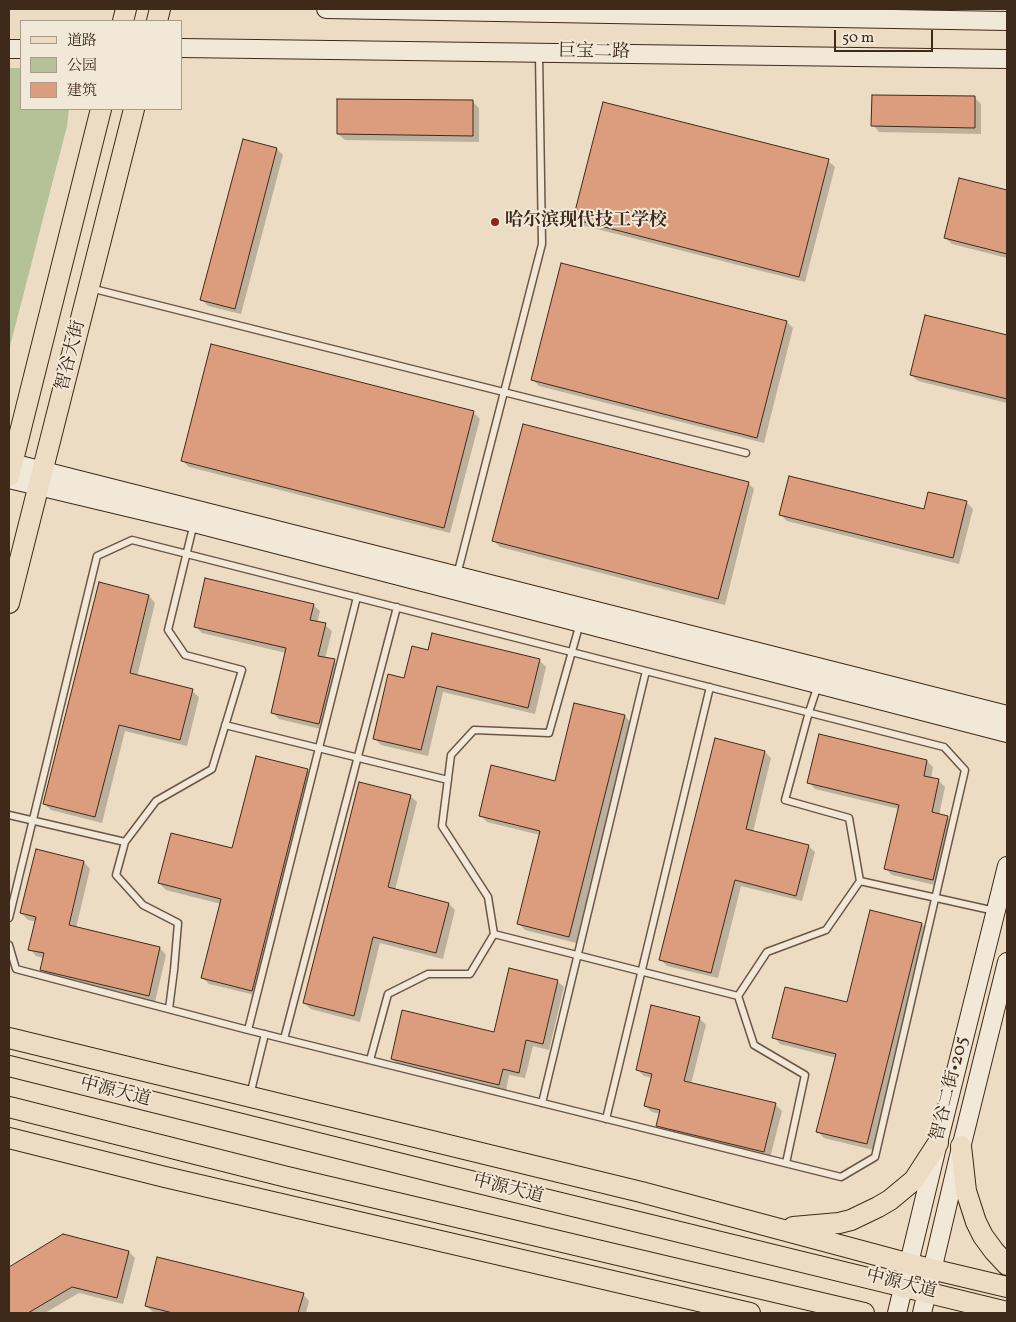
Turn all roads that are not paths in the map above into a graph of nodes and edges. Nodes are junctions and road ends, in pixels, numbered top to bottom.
1 (326, 9) edge
2 (489, 11) edge
3 (1007, 21) edge
4 (182, 48) edge
5 (539, 53) junction
6 (1007, 59) edge
7 (101, 110) edge
8 (134, 110) edge
9 (89, 288) junction
10 (504, 392) junction
11 (746, 453) dead end
12 (10, 472) edge
13 (41, 477) junction
14 (195, 516) junction
15 (186, 554) junction
16 (456, 575) junction
17 (357, 597) junction
18 (9, 603) edge
19 (397, 608) junction
20 (582, 615) junction
21 (572, 652) junction
22 (646, 671) junction
23 (821, 676) junction
24 (710, 687) junction
25 (809, 712) junction
26 (1007, 715) edge
27 (225, 725) junction
28 (1007, 733) edge
29 (319, 748) junction
30 (358, 758) junction
31 (448, 780) junction
32 (9, 815) edge
33 (33, 820) junction
34 (125, 842) junction
35 (1007, 866) edge
36 (860, 881) junction
37 (935, 898) junction
38 (996, 911) junction
39 (9, 918) edge
40 (494, 934) junction
41 (9, 945) edge
42 (578, 955) junction
43 (1007, 962) edge
44 (642, 972) junction
45 (738, 996) junction
46 (169, 1009) junction
47 (248, 1030) junction
48 (265, 1034) junction
49 (9, 1038) edge
50 (284, 1039) junction
51 (370, 1060) junction
52 (9, 1066) edge
53 (251, 1091) dead end
54 (542, 1103) junction
55 (9, 1107) edge
56 (606, 1119) junction
57 (9, 1138) edge
58 (938, 1143) junction
59 (961, 1146) junction
60 (786, 1164) junction
61 (772, 1227) junction
62 (910, 1264) junction
63 (1007, 1265) edge
64 (933, 1270) junction
65 (904, 1286) junction
66 (1007, 1287) edge
67 (928, 1291) junction
68 (1007, 1312) edge
69 (750, 1313) edge
70 (864, 1313) edge
71 (897, 1313) edge
72 (922, 1313) edge

1 - 2 street
2 - 3 street
4 - 5 street, 巨宝二路
5 - 6 street, 巨宝二路
5 - 10 lane
7 - 12 main road, 智谷大街
8 - 9 main road, 智谷大街
9 - 10 lane
9 - 13 main road, 智谷大街
10 - 11 lane
10 - 16 lane
12 - 13 street
13 - 14 street
13 - 18 main road, 智谷大街
14 - 15 lane
14 - 16 street
14 - 20 street
15 - 17 lane
15 - 27 lane
15 - 33 lane
16 - 20 street
17 - 19 lane
17 - 29 lane
19 - 21 lane
19 - 30 lane
20 - 21 lane
20 - 23 street
21 - 22 lane
21 - 31 lane
22 - 24 lane
22 - 42 lane
23 - 25 lane
23 - 26 street
23 - 28 street
24 - 25 lane
24 - 44 lane
25 - 36 lane
25 - 37 lane
27 - 29 lane
27 - 34 lane
29 - 30 lane
29 - 47 lane
30 - 31 lane
30 - 50 lane
31 - 40 lane
32 - 33 lane
33 - 34 lane
33 - 39 lane
34 - 46 lane
35 - 38 street, 智谷二街•205
36 - 37 lane
36 - 45 lane
37 - 38 lane
37 - 60 lane
38 - 58 street, 智谷二街•205
40 - 42 lane
40 - 51 lane
41 - 46 lane
42 - 44 lane
42 - 54 lane
43 - 59 street, 智谷二街•205
44 - 45 lane
44 - 56 lane
45 - 60 lane
46 - 47 lane
47 - 48 lane
48 - 50 lane
48 - 53 lane
49 - 61 main road, 中源大道
50 - 51 lane
51 - 54 lane
52 - 65 main road, 中源大道
54 - 56 lane
55 - 70 main road, 中源大道
56 - 60 lane
57 - 69 main road
58 - 61 main road
58 - 62 street, 智谷二街•205
59 - 63 main road
59 - 64 street, 智谷二街•205
61 - 62 main road, 中源大道
62 - 64 main road, 中源大道
62 - 65 street, 智谷二街•205
64 - 66 main road, 中源大道
64 - 67 street, 智谷二街•205
65 - 67 main road, 中源大道
65 - 71 street, 智谷二街•205
67 - 68 main road, 中源大道
67 - 72 street, 智谷二街•205

